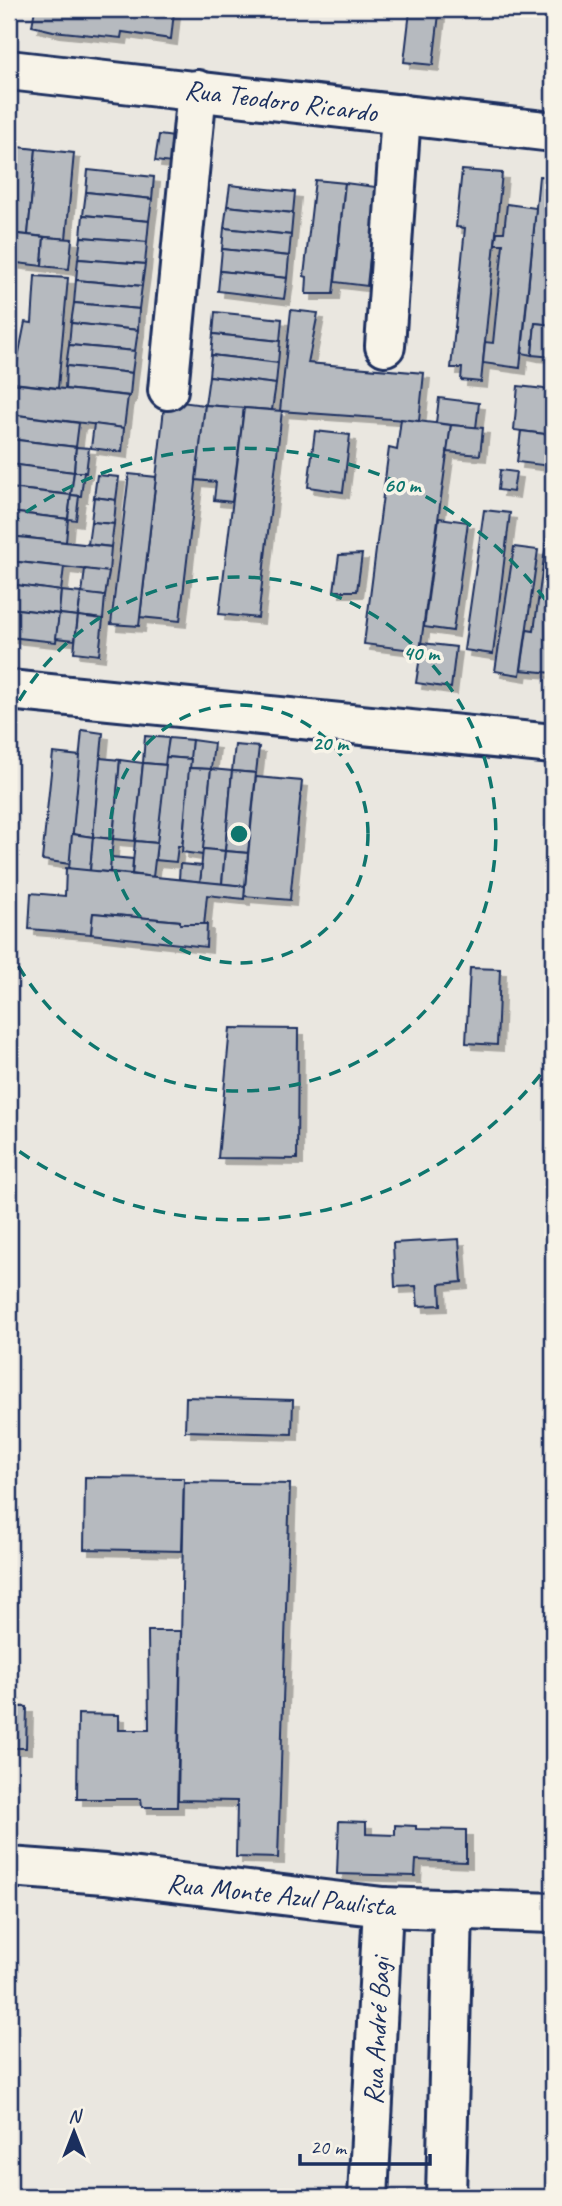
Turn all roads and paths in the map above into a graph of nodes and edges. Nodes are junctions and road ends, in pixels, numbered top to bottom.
1 (9, 70) edge
2 (197, 90) junction
3 (401, 114) junction
4 (553, 132) edge
5 (385, 346) dead end
6 (168, 390) dead end
7 (9, 690) edge
8 (553, 744) edge
9 (9, 1867) edge
10 (383, 1907) junction
11 (453, 1909) junction
12 (553, 1913) edge
13 (368, 2197) edge
14 (446, 2197) edge

1 - 2 street, Rua Teodoro Ricardo
2 - 3 street, Rua Teodoro Ricardo
2 - 6 street
3 - 4 street, Rua Teodoro Ricardo
3 - 5 street
7 - 8 street
9 - 10 street, Rua Monte Azul Paulista
10 - 11 street, Rua Monte Azul Paulista
10 - 13 street, Rua André Bagi
11 - 12 street, Rua Monte Azul Paulista
11 - 14 street

